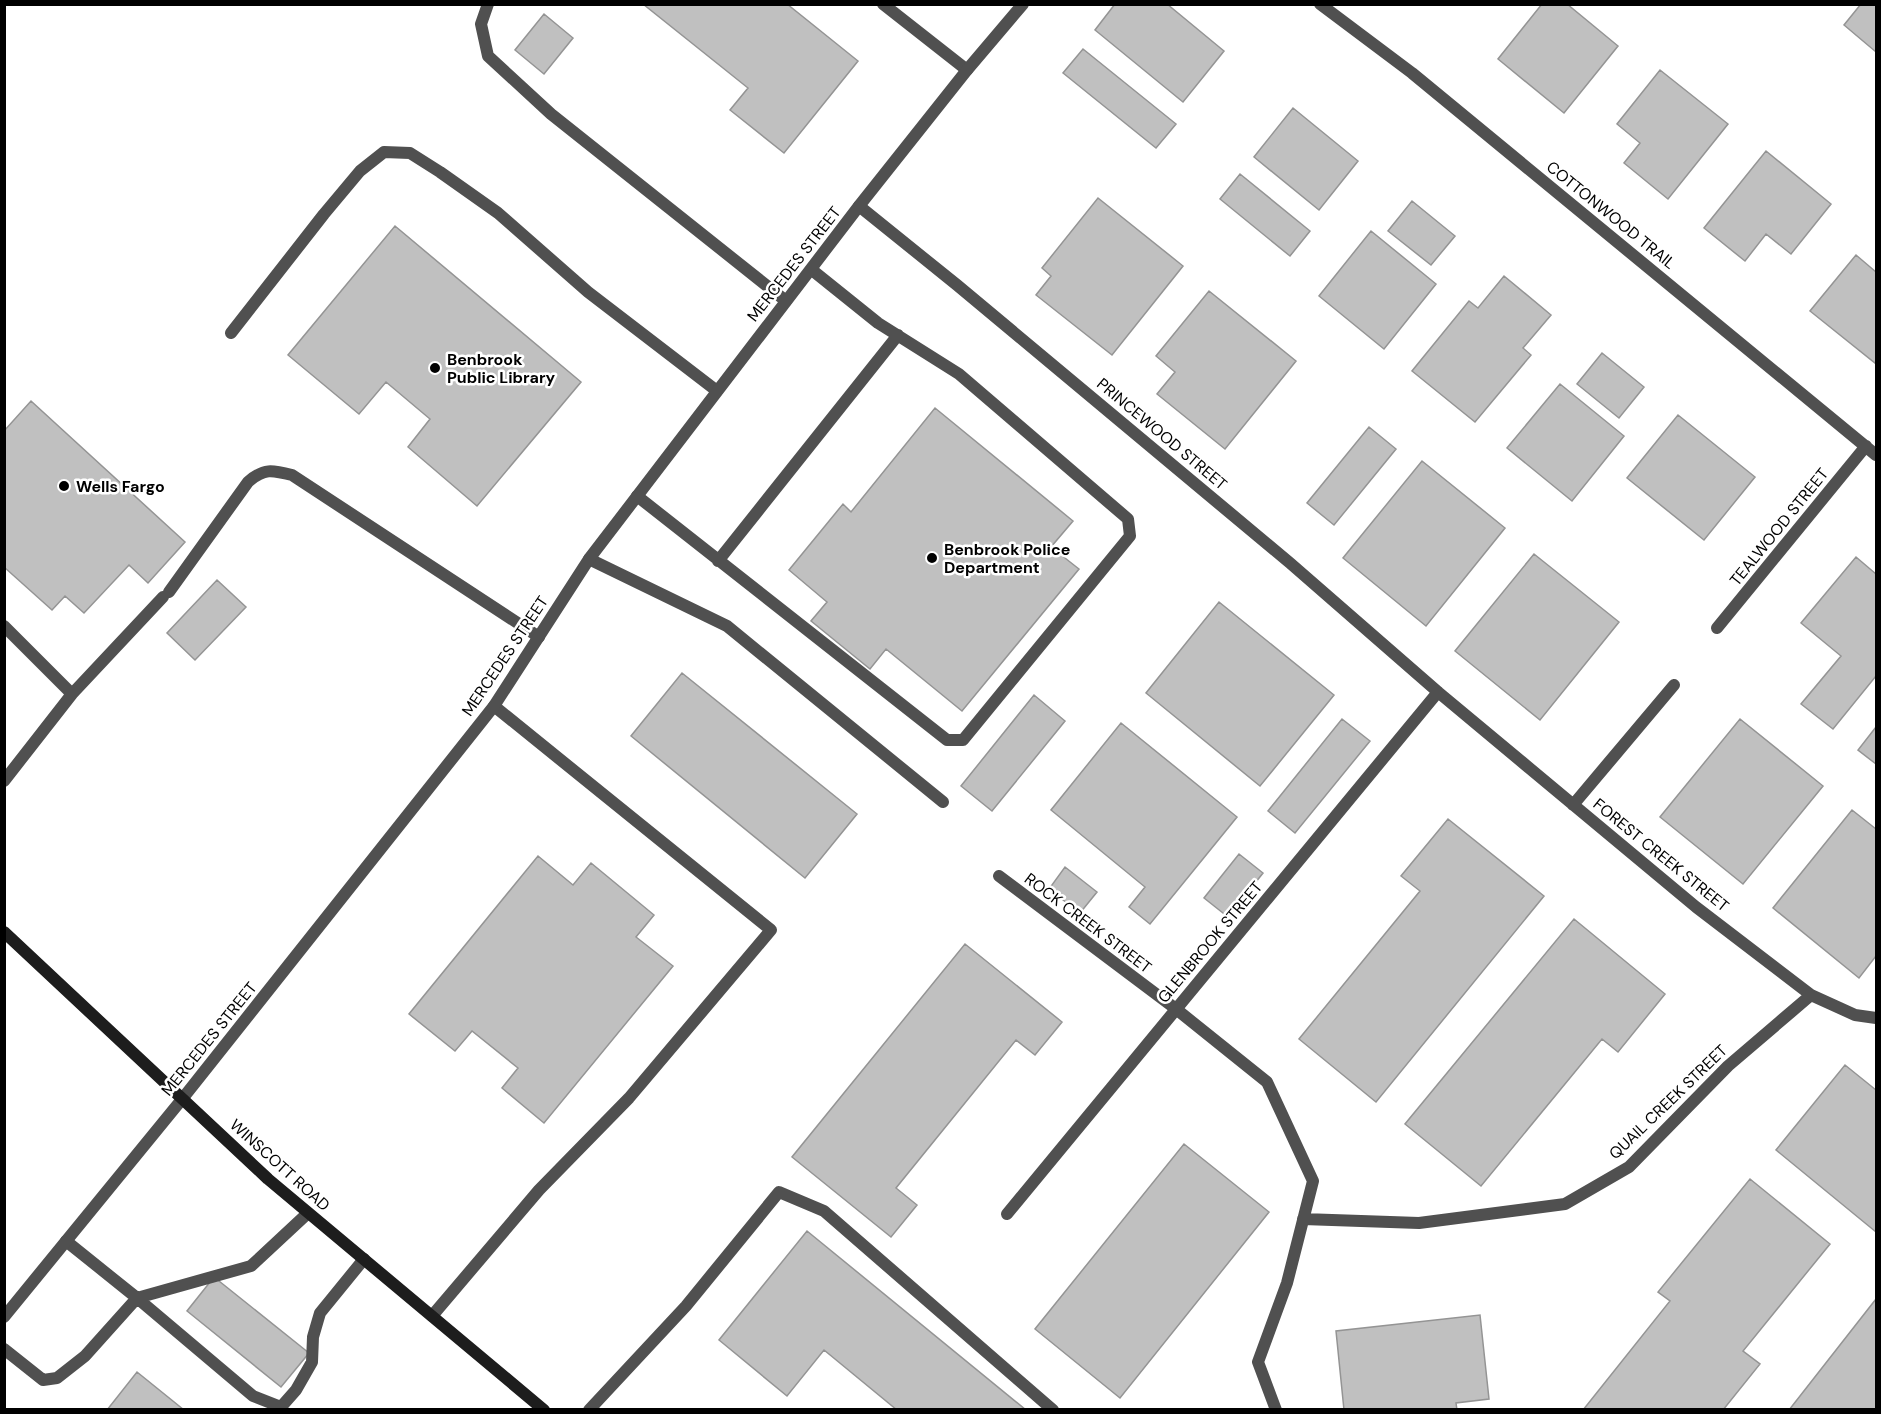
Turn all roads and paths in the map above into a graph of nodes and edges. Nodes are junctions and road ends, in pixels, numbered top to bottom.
1 (488, 4) edge
2 (883, 4) edge
3 (1023, 4) edge
4 (1320, 4) edge
5 (967, 70) junction
6 (859, 206) junction
7 (812, 270) junction
8 (786, 301) junction
9 (231, 333) dead end
10 (898, 335) junction
11 (717, 391) junction
12 (1866, 446) junction
13 (1876, 455) edge
14 (638, 496) junction
15 (589, 560) junction
16 (718, 561) junction
17 (4, 626) edge
18 (1717, 628) dead end
19 (538, 637) junction
20 (1674, 686) dead end
21 (1438, 692) junction
22 (72, 694) junction
23 (494, 706) junction
24 (4, 781) edge
25 (943, 802) dead end
26 (1574, 805) junction
27 (999, 876) dead end
28 (4, 932) edge
29 (1811, 994) junction
30 (1176, 1009) junction
31 (1876, 1018) edge
32 (183, 1098) junction
33 (308, 1213) junction
34 (1007, 1214) dead end
35 (1303, 1219) junction
36 (66, 1241) junction
37 (364, 1259) junction
38 (137, 1298) junction
39 (432, 1316) junction
40 (4, 1317) edge
41 (4, 1350) edge
42 (544, 1410) edge
43 (589, 1410) edge
44 (1053, 1410) edge
45 (1276, 1410) edge

1 - 8 street
2 - 5 street
3 - 5 street, MERCEDES STREET
4 - 12 street, COTTONWOOD TRAIL
5 - 6 street, MERCEDES STREET
6 - 7 street, MERCEDES STREET
6 - 21 street, PRINCEWOOD STREET
7 - 8 street, MERCEDES STREET
7 - 10 street
8 - 11 street, MERCEDES STREET
9 - 11 street
10 - 16 street
10 - 16 street
11 - 14 street, MERCEDES STREET
12 - 13 street, COTTONWOOD TRAIL
12 - 18 street, TEALWOOD STREET
14 - 15 street, MERCEDES STREET
14 - 16 street
15 - 19 street, MERCEDES STREET
15 - 25 street
17 - 22 street
19 - 22 street
19 - 23 street, MERCEDES STREET
20 - 26 street
21 - 26 street, FOREST CREEK STREET
21 - 30 street, GLENBROOK STREET
22 - 24 street
23 - 32 street, MERCEDES STREET
23 - 39 street
26 - 29 street, FOREST CREEK STREET
27 - 30 street, ROCK CREEK STREET
28 - 32 main road, WINSCOTT ROAD
29 - 31 street, FOREST CREEK STREET
29 - 35 street, QUAIL CREEK STREET
30 - 34 street, GLENBROOK STREET
30 - 35 street, ROCK CREEK STREET
32 - 33 main road, WINSCOTT ROAD
32 - 36 street, MERCEDES STREET
33 - 37 main road, WINSCOTT ROAD
33 - 38 street
35 - 45 street
36 - 38 street
36 - 40 street, MERCEDES STREET
37 - 38 street
37 - 39 main road, WINSCOTT ROAD
38 - 41 street
39 - 42 main road, WINSCOTT ROAD
43 - 44 street

